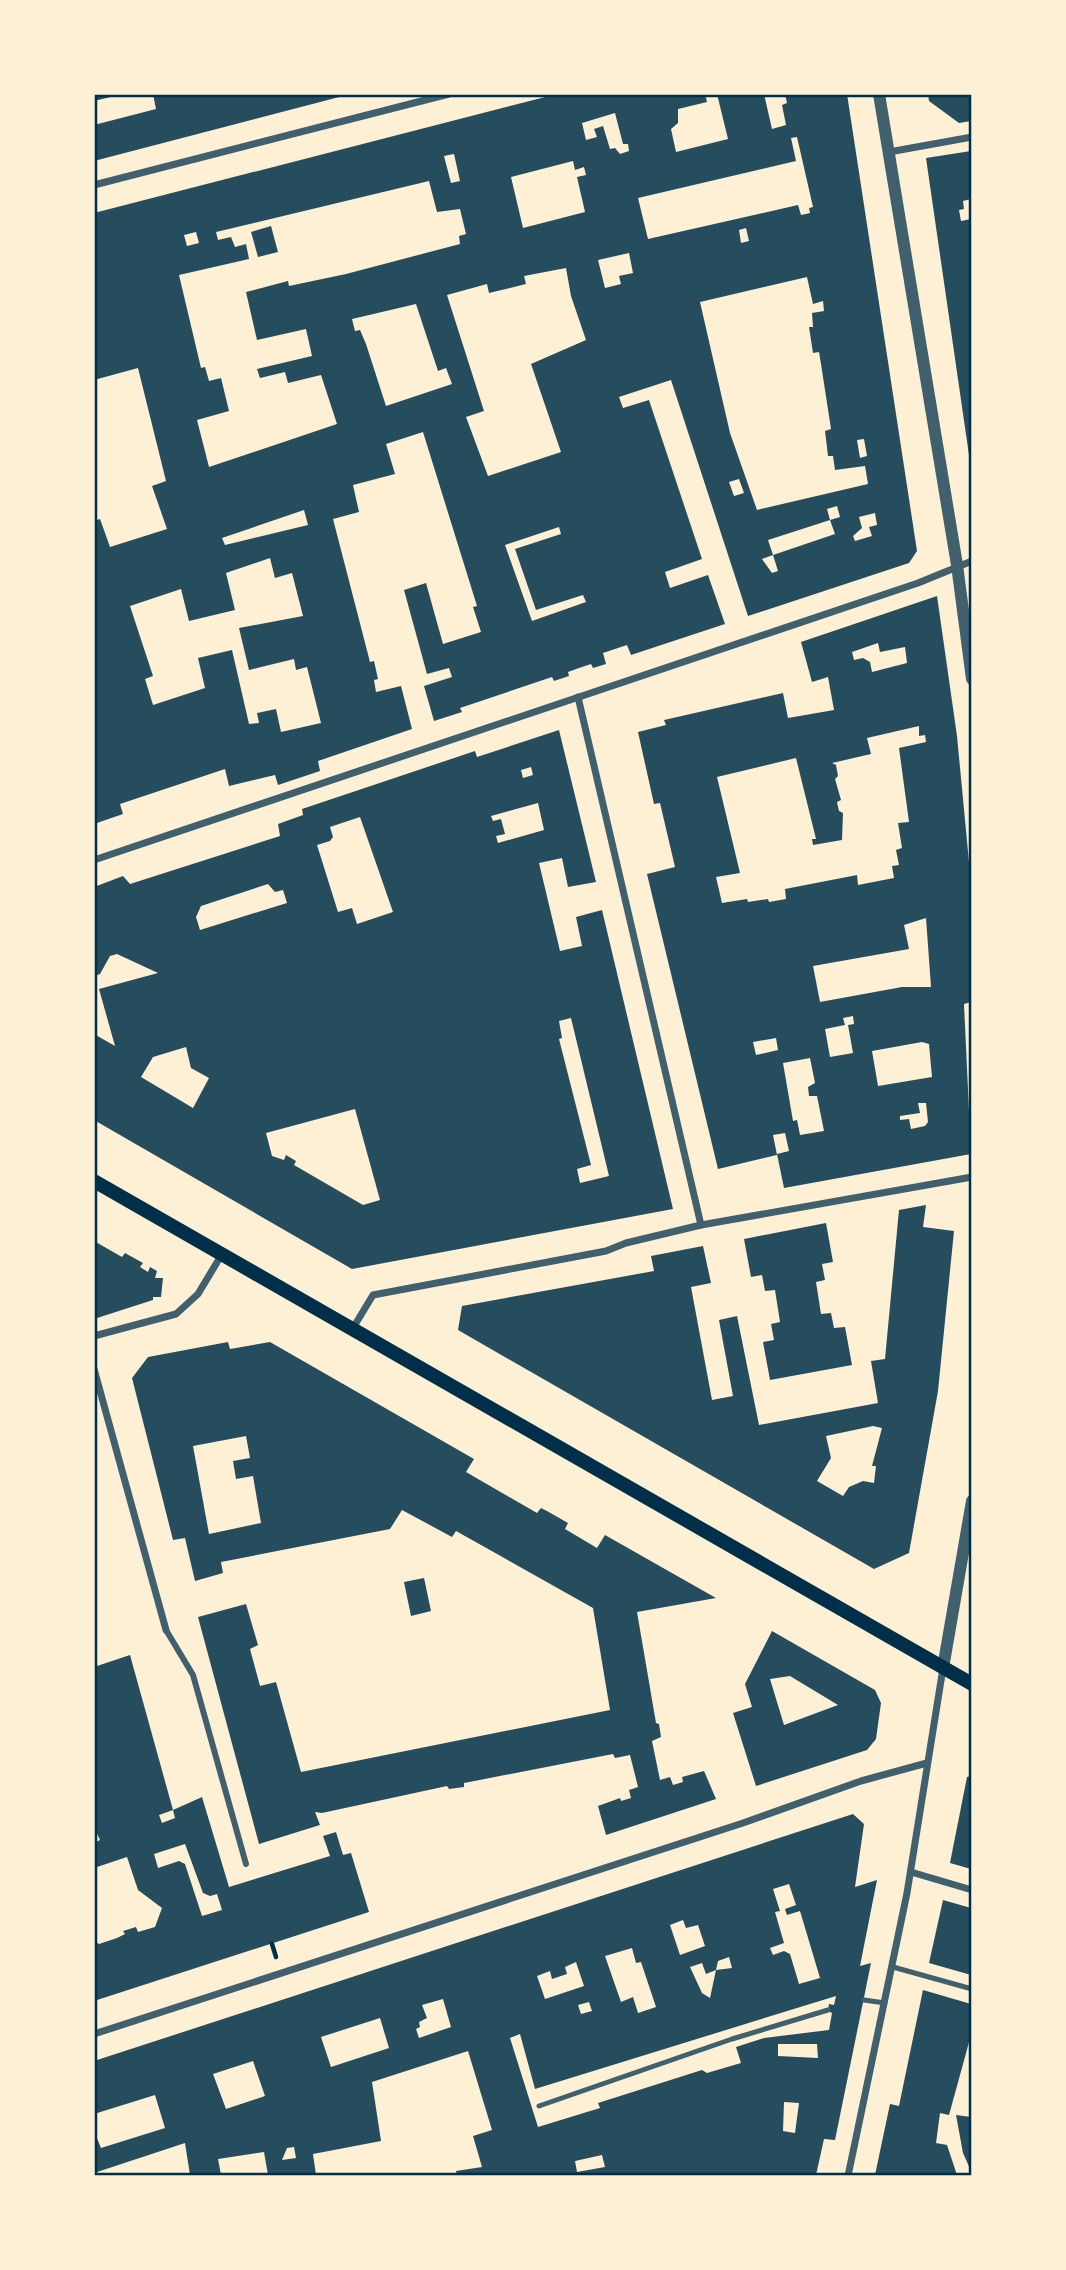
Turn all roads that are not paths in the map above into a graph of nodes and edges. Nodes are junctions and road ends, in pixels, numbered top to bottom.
1 (449, 94) edge
2 (879, 94) edge
3 (971, 137) edge
4 (889, 152) junction
5 (94, 185) edge
6 (971, 561) edge
7 (957, 565) junction
8 (971, 679) edge
9 (578, 697) junction
10 (94, 860) edge
11 (971, 1177) edge
12 (94, 1181) edge
13 (701, 1225) junction
14 (222, 1254) junction
15 (353, 1328) junction
16 (94, 1336) edge
17 (94, 1369) edge
18 (971, 1501) edge
19 (166, 1630) joint
20 (943, 1668) junction
21 (971, 1684) edge
22 (927, 1763) junction
23 (246, 1864) dead end
24 (911, 1872) junction
25 (971, 1890) edge
26 (893, 1967) junction
27 (971, 1989) edge
28 (864, 2000) dead end
29 (885, 2003) junction
30 (828, 2010) dead end
31 (94, 2034) edge
32 (539, 2106) dead end
33 (848, 2175) edge

1 - 5 street
2 - 4 street
3 - 4 street
4 - 7 street
6 - 7 street
7 - 8 street
7 - 9 street
9 - 10 street
9 - 13 street
11 - 13 street
12 - 14 main road
13 - 15 street
14 - 15 main road
14 - 16 street
15 - 20 main road
17 - 19 street
18 - 20 street
19 - 23 street
20 - 21 main road
20 - 22 street
22 - 24 street
22 - 31 street
24 - 25 street
24 - 26 street
26 - 27 lane
26 - 29 street
28 - 29 lane
29 - 33 street
30 - 32 lane

